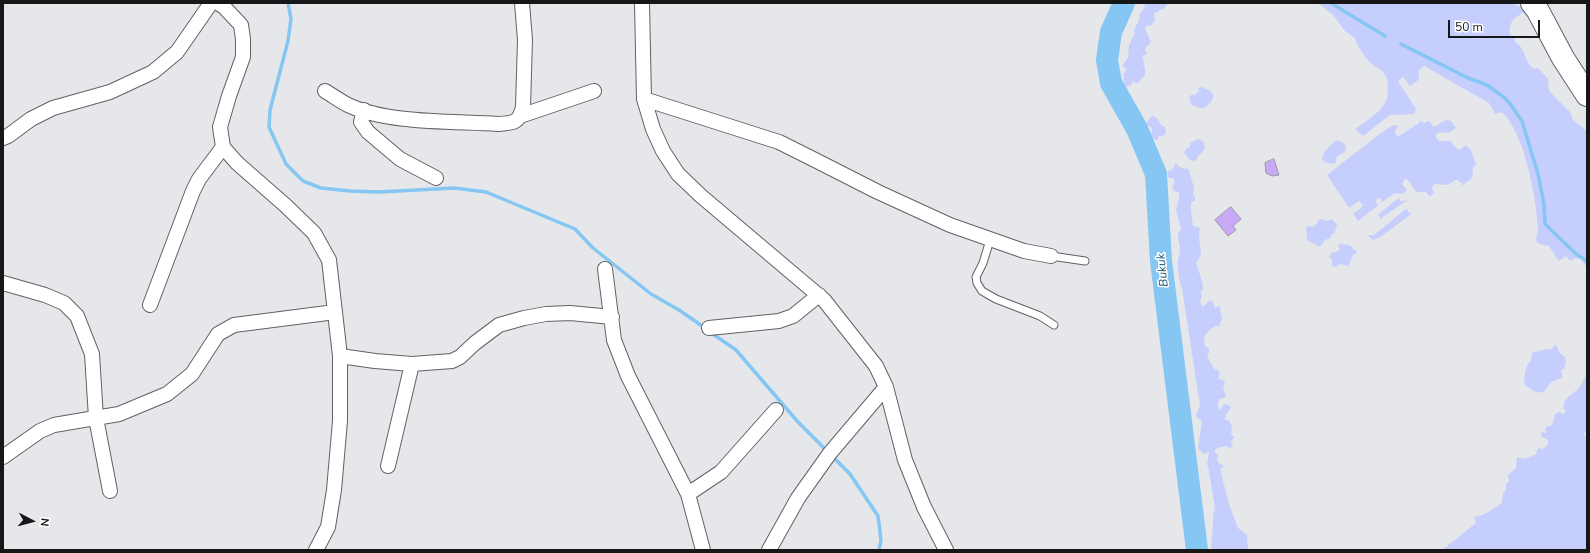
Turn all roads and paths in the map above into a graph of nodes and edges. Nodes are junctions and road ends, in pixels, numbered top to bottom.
1 (211, 3) edge
2 (218, 3) edge
3 (522, 3) edge
4 (642, 3) edge
5 (1532, 3) edge
6 (325, 90) dead end
7 (594, 91) dead end
8 (1587, 95) edge
9 (644, 99) junction
10 (364, 110) junction
11 (520, 116) junction
12 (3, 138) edge
13 (223, 147) junction
14 (436, 178) dead end
15 (990, 240) junction
16 (1051, 256) joint
17 (1085, 261) dead end
18 (604, 269) dead end
19 (3, 283) edge
20 (819, 295) junction
21 (150, 304) dead end
22 (335, 312) junction
23 (612, 317) junction
24 (1054, 325) dead end
25 (709, 328) dead end
26 (340, 356) junction
27 (412, 364) junction
28 (886, 388) junction
29 (776, 410) dead end
30 (96, 418) junction
31 (3, 457) edge
32 (388, 466) dead end
33 (110, 491) dead end
34 (688, 494) junction
35 (316, 550) edge
36 (704, 550) edge
37 (769, 550) edge
38 (946, 550) edge

1 - 12 street
2 - 13 street
3 - 11 street
4 - 9 street
5 - 8 main road
6 - 10 street
7 - 11 street
9 - 15 street
9 - 20 street
10 - 11 street
10 - 14 street
13 - 21 street
13 - 22 street
15 - 16 street
15 - 24 lane
16 - 17 lane
18 - 23 street
19 - 30 street
20 - 25 street
20 - 28 street
22 - 26 street
22 - 30 street
23 - 27 street
23 - 34 street
26 - 27 street
26 - 35 street
27 - 32 street
28 - 37 street
28 - 38 street
29 - 34 street
30 - 31 street
30 - 33 street
34 - 36 street

